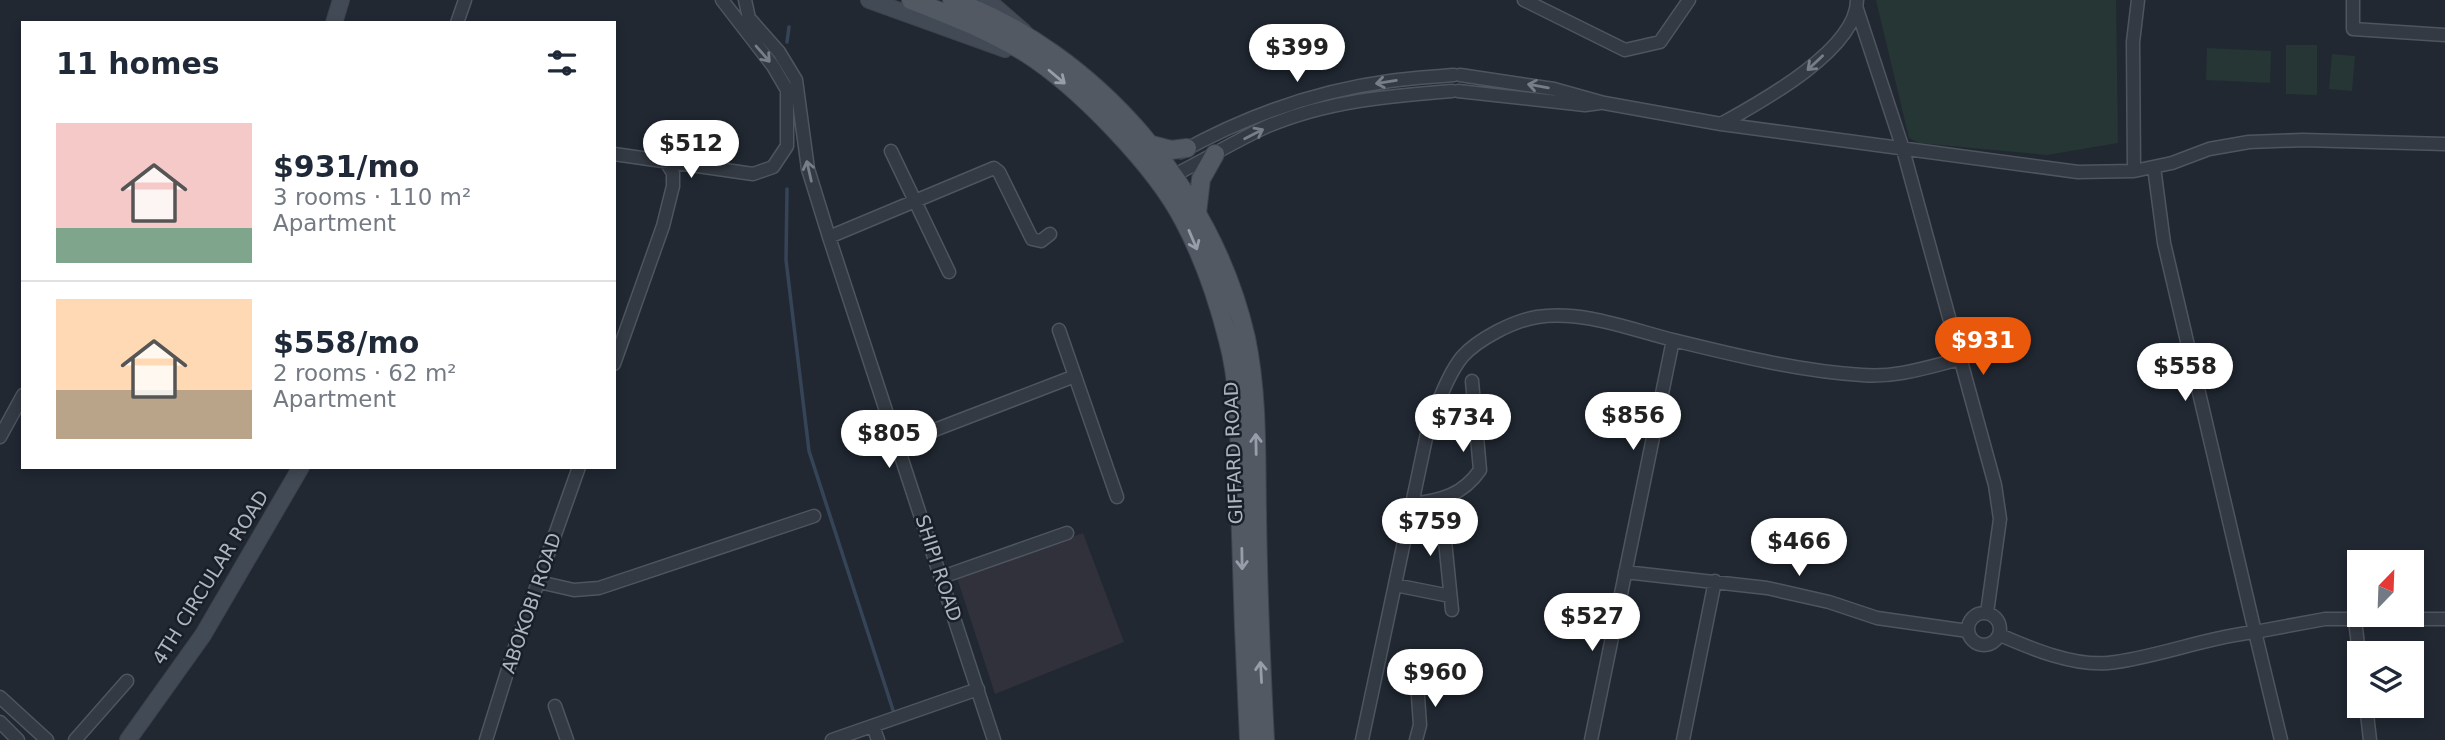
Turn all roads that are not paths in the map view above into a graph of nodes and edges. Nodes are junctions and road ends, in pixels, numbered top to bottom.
1 (341, 0) edge
2 (465, 0) edge
3 (722, 0) edge
4 (745, 0) edge
5 (869, 0) edge
6 (911, 0) edge
7 (952, 0) edge
8 (987, 0) edge
9 (1524, 0) edge
10 (1689, 0) edge
11 (2137, 0) edge
12 (2353, 0) edge
13 (1857, 5) edge
14 (335, 21) edge
15 (458, 21) edge
16 (2445, 35) edge
17 (1025, 42) junction
18 (1604, 103) junction
19 (1721, 124) junction
20 (1148, 144) junction
21 (2445, 144) edge
22 (1902, 146) junction
23 (1187, 148) junction
24 (891, 151) dead end
25 (621, 154) edge
26 (1215, 154) junction
27 (659, 159) junction
28 (2154, 167) junction
29 (2134, 171) junction
30 (1160, 172) junction
31 (914, 202) junction
32 (667, 205) junction
33 (1196, 212) junction
34 (1050, 234) dead end
35 (829, 236) junction
36 (949, 272) dead end
37 (1059, 330) dead end
38 (1673, 340) junction
39 (616, 358) edge
40 (1961, 359) junction
41 (1074, 376) junction
42 (1472, 382) dead end
43 (21, 399) edge
44 (0, 438) edge
45 (898, 444) junction
46 (300, 469) edge
47 (578, 469) edge
48 (1116, 496) dead end
49 (1441, 501) junction
50 (1411, 504) junction
51 (814, 516) dead end
52 (1068, 533) dead end
53 (1625, 572) junction
54 (942, 577) junction
55 (1715, 581) junction
56 (539, 582) junction
57 (1395, 585) junction
58 (1450, 596) junction
59 (1452, 611) dead end
60 (1987, 613) junction
61 (2424, 619) edge
62 (2445, 619) edge
63 (2347, 620) edge
64 (1968, 631) junction
65 (2255, 632) junction
66 (2000, 635) junction
67 (1416, 668) dead end
68 (127, 681) dead end
69 (978, 689) junction
70 (0, 697) edge
71 (555, 706) dead end
72 (2367, 718) edge
73 (0, 722) edge
74 (873, 726) junction
75 (18, 740) edge
76 (47, 740) edge
77 (75, 740) edge
78 (128, 740) edge
79 (486, 740) edge
80 (567, 740) edge
81 (832, 740) edge
82 (878, 740) edge
83 (994, 740) edge
84 (1249, 740) edge
85 (1265, 740) edge
86 (1362, 740) edge
87 (1416, 740) edge
88 (1591, 740) edge
89 (1683, 740) edge
90 (2281, 740) edge
91 (2370, 740) edge

1 - 14 street
2 - 15 street
3 -> 27 street
35 -> 4 street, SHIPI ROAD
5 - 17 street, GIFFARD ROAD
6 - 17 main road, GIFFARD ROAD
7 - 17 main road, GIFFARD ROAD
8 - 17 street, GIFFARD ROAD
9 - 10 street
11 - 29 street
12 - 16 street
13 -> 19 street
13 - 22 street
17 - 20 main road, GIFFARD ROAD
17 -> 30 main road, GIFFARD ROAD
18 - 19 street
18 -> 23 street
26 -> 18 street
19 - 22 street
20 - 23 main road
20 - 30 main road, GIFFARD ROAD
21 - 28 street
22 - 29 street
22 - 40 street
23 - 30 street
24 - 31 street
25 - 27 street
25 - 32 street
26 - 30 street
26 - 33 main road
27 - 32 street
28 - 29 street
28 - 65 street
30 - 33 main road, GIFFARD ROAD
30 -> 84 main road, GIFFARD ROAD
31 - 34 street
31 - 35 street
31 - 36 street
32 - 39 street
85 -> 33 main road, GIFFARD ROAD
35 - 45 street, SHIPI ROAD
37 - 41 street
38 - 40 street
38 - 50 street
38 - 53 street
40 - 60 street
41 - 45 street
41 - 48 street
42 - 49 street
43 - 44 street
45 - 54 street, SHIPI ROAD
46 - 78 street, 4TH CIRCULAR ROAD
47 - 56 street, ABOKOBI ROAD
49 - 50 street
49 - 58 street
50 - 57 street
51 - 56 street
52 - 54 street
53 - 55 street
53 - 88 street
54 - 69 street, SHIPI ROAD
55 - 64 street
55 - 89 street
56 - 79 street, ABOKOBI ROAD
57 - 58 street
57 - 86 street
58 - 59 street
60 - 64 street
60 - 66 street
61 - 62 street
63 - 65 street
64 - 66 street
65 - 66 street
65 - 90 street
67 - 87 street
68 - 77 street
69 - 74 street
69 - 83 street, SHIPI ROAD
70 - 76 street
71 - 80 street
72 - 91 street
73 - 75 street
74 - 81 street
74 - 82 street

